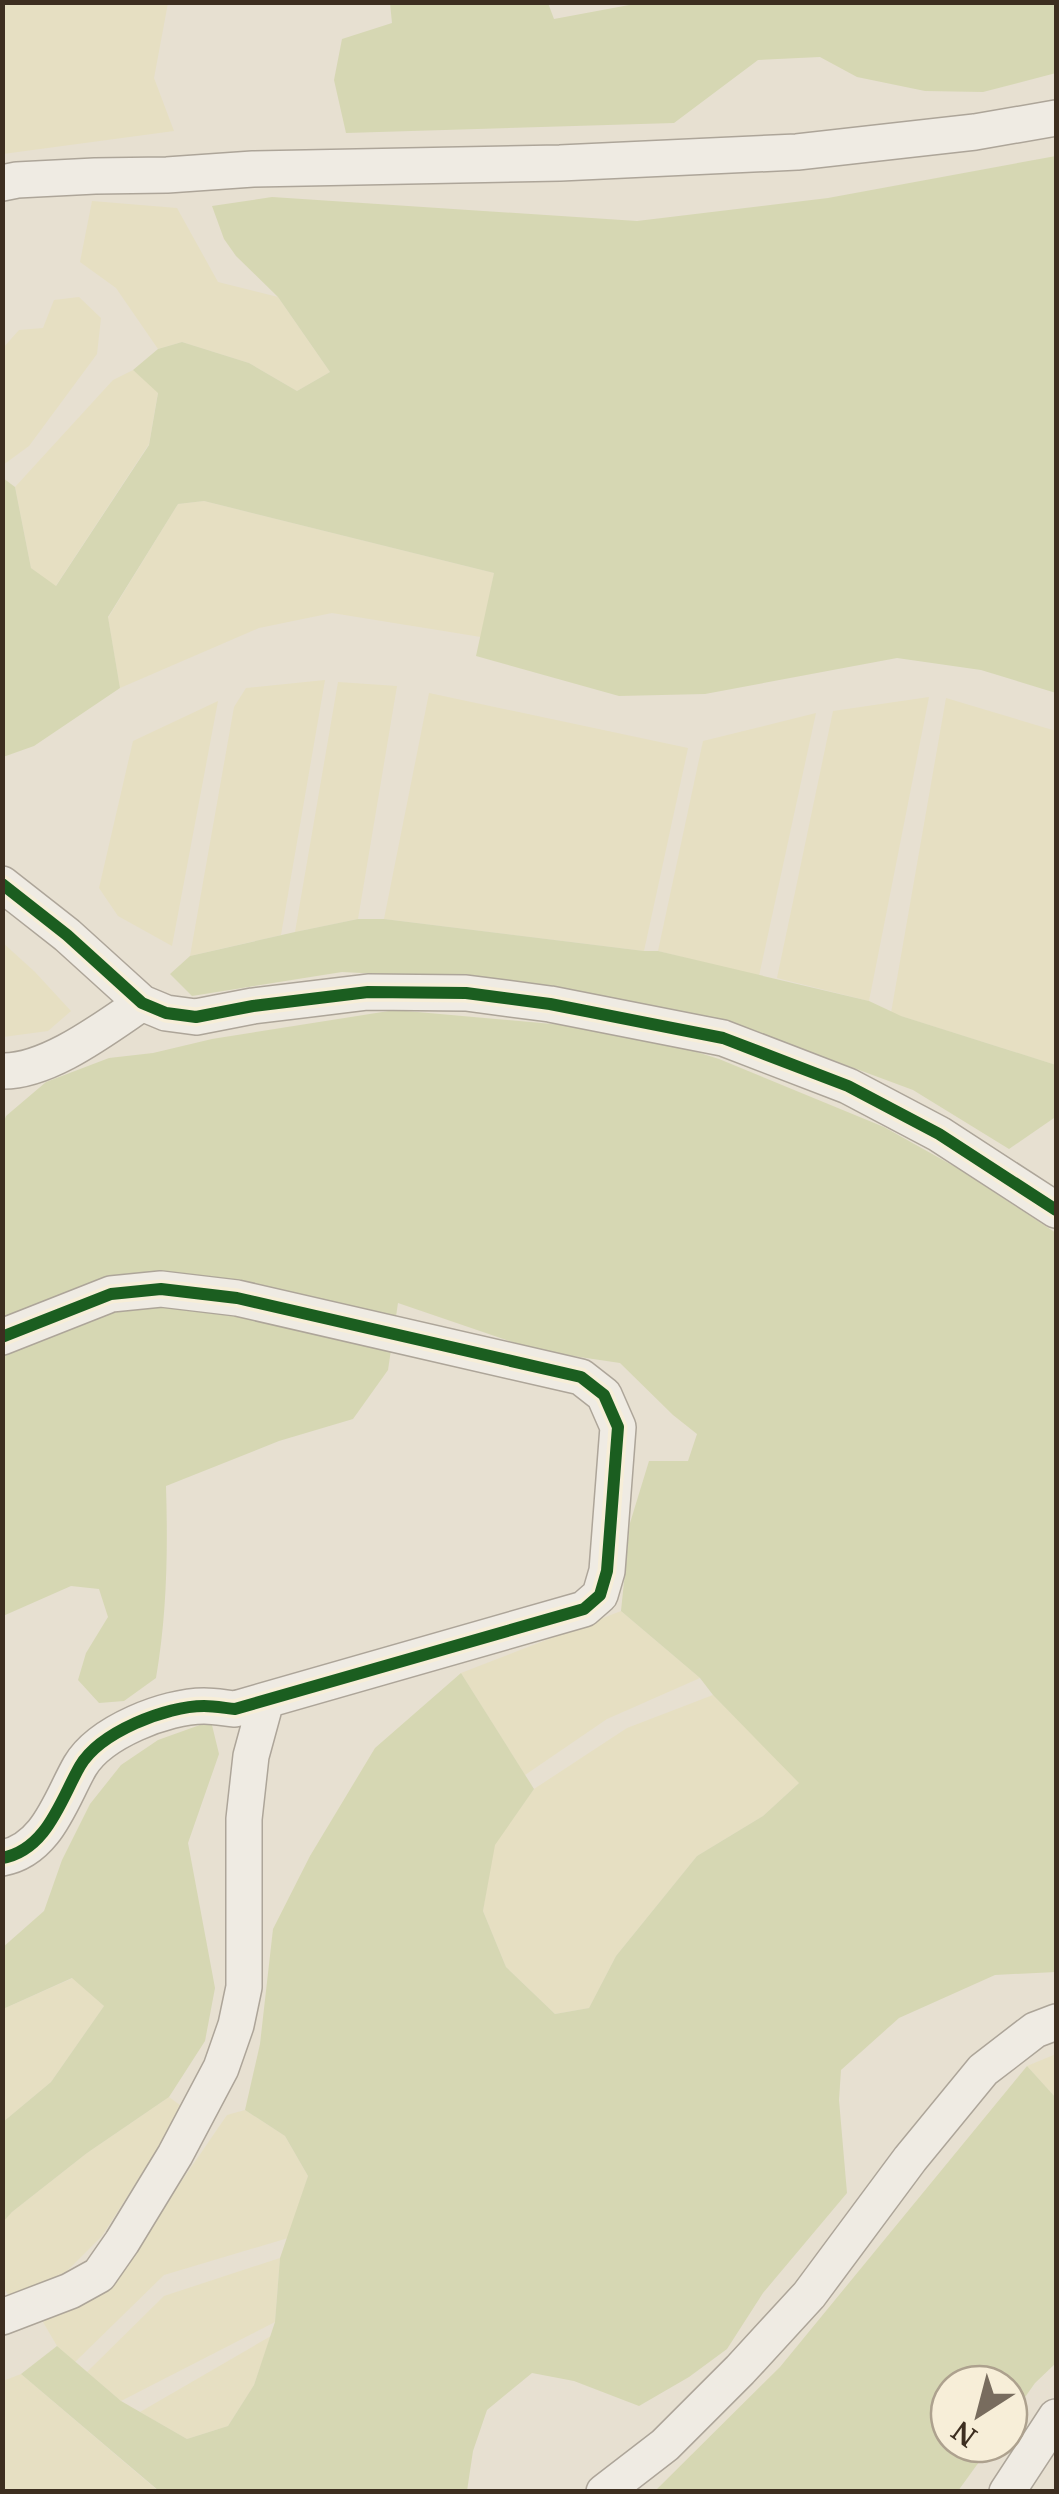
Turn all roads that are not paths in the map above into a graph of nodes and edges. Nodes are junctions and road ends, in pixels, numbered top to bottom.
1 (1056, 118) edge
2 (2, 184) edge
3 (2, 884) edge
4 (142, 1003) junction
5 (2, 1071) edge
6 (1056, 1210) edge
7 (2, 1337) edge
8 (266, 1701) junction
9 (2, 1858) edge
10 (1056, 2022) edge
11 (2, 2317) edge
12 (1056, 2417) edge
13 (604, 2492) edge
14 (1008, 2492) edge

1 - 2 street
3 - 4 street
4 - 5 street
4 - 6 street
7 - 8 street
8 - 9 street
8 - 11 street
10 - 13 street
12 - 14 street

